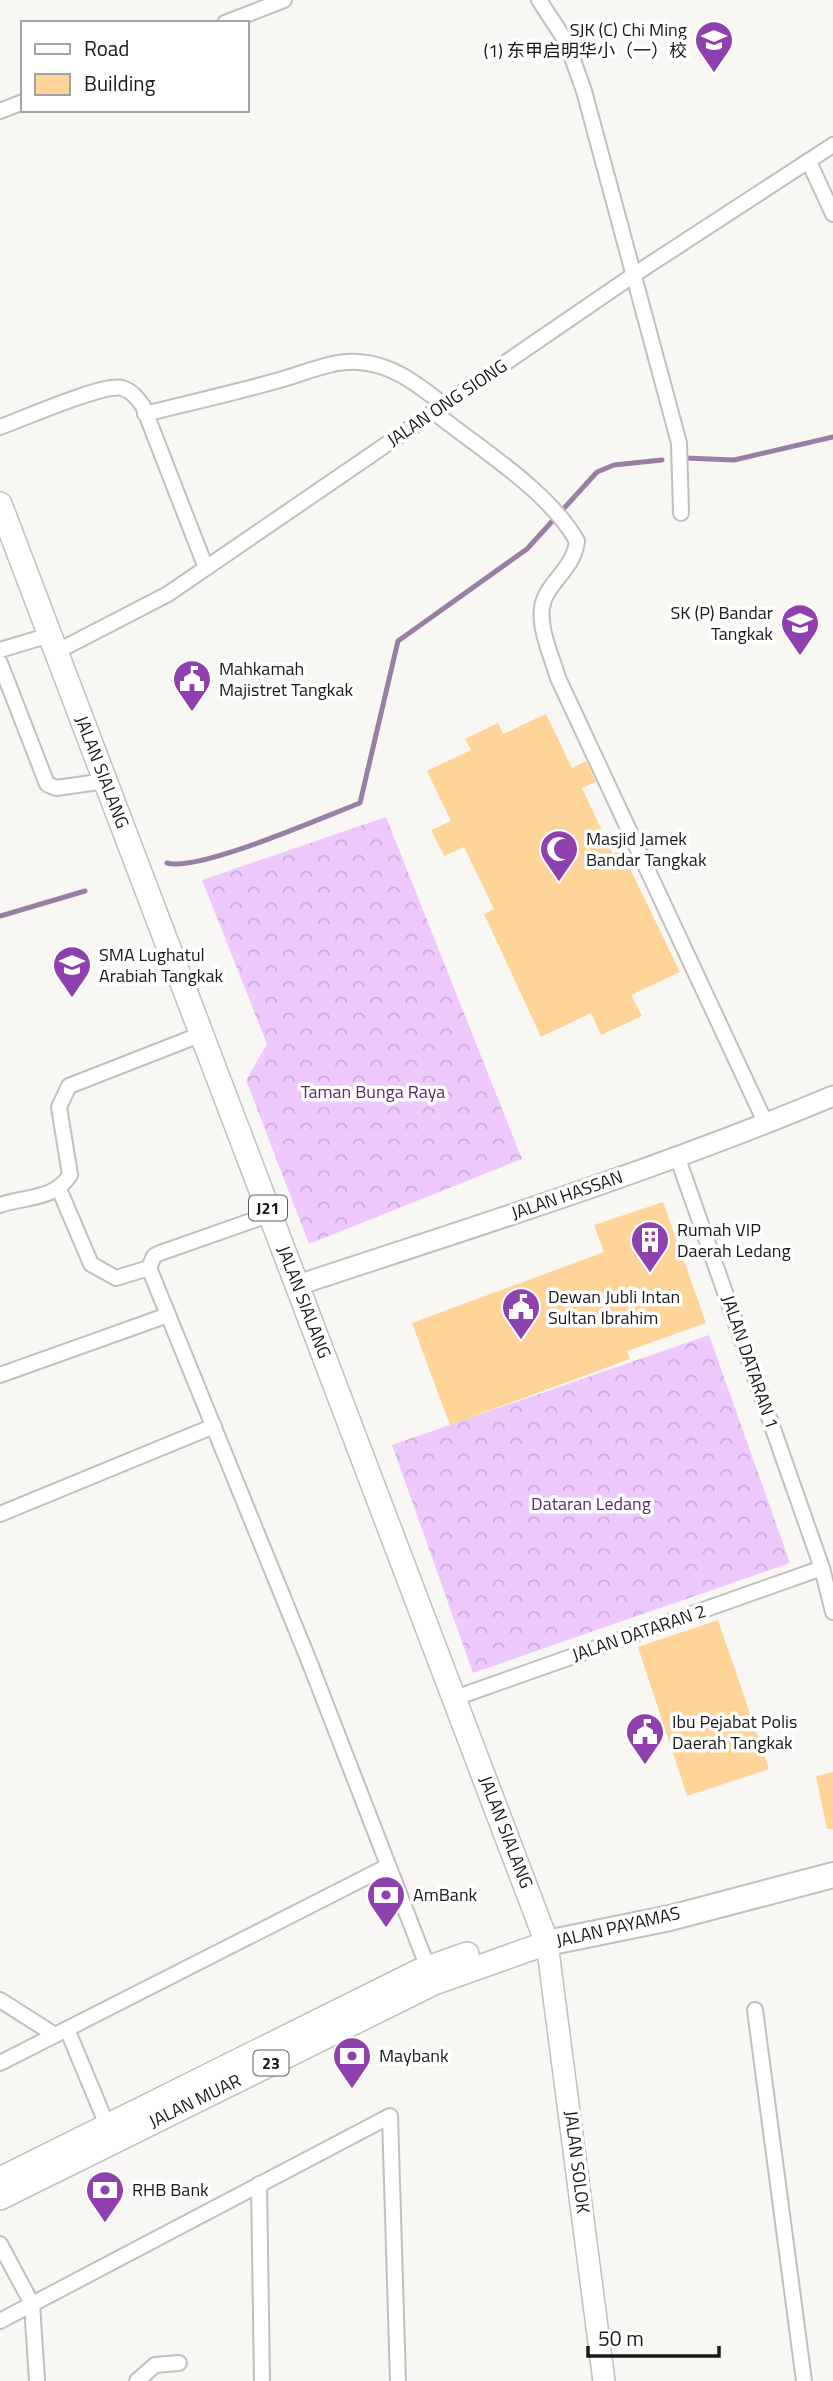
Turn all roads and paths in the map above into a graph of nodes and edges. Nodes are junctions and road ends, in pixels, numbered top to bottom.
1 (284, 0) edge
2 (539, 0) edge
3 (230, 21) edge
4 (21, 103) edge
5 (0, 111) edge
6 (833, 145) edge
7 (809, 162) junction
8 (833, 214) edge
9 (635, 274) junction
10 (439, 409) junction
11 (145, 414) junction
12 (0, 427) edge
13 (0, 504) edge
14 (681, 513) dead end
15 (206, 568) junction
16 (53, 644) junction
17 (0, 650) edge
18 (0, 663) edge
19 (106, 781) junction
20 (202, 1034) junction
21 (833, 1096) edge
22 (766, 1124) junction
23 (677, 1156) junction
24 (58, 1189) junction
25 (0, 1205) edge
26 (271, 1214) junction
27 (149, 1268) junction
28 (298, 1285) junction
29 (168, 1315) junction
30 (0, 1375) edge
31 (214, 1426) junction
32 (0, 1514) edge
33 (822, 1568) junction
34 (833, 1612) edge
35 (455, 1698) junction
36 (386, 1867) junction
37 (833, 1875) edge
38 (545, 1936) junction
39 (428, 1968) junction
40 (0, 2000) edge
41 (755, 2010) dead end
42 (61, 2032) junction
43 (0, 2063) edge
44 (107, 2125) junction
45 (0, 2179) edge
46 (259, 2184) junction
47 (0, 2198) edge
48 (0, 2245) edge
49 (32, 2304) junction
50 (0, 2321) edge
51 (179, 2363) dead end
52 (37, 2381) edge
53 (137, 2381) edge
54 (262, 2381) edge
55 (398, 2381) edge
56 (604, 2381) edge
57 (803, 2381) edge

1 - 3 street
2 - 9 street
4 - 5 street
6 - 7 street, JALAN ONG SIONG
7 - 8 street
7 - 9 street, JALAN ONG SIONG
9 - 10 street, JALAN ONG SIONG
9 - 14 street
10 - 11 street
10 - 15 street, JALAN ONG SIONG
10 - 22 street
11 - 12 street
11 - 15 street
13 - 16 main road, JALAN SIALANG / J21
15 - 16 street, JALAN ONG SIONG
16 - 17 street, JALAN ONG SIONG
16 - 19 main road, JALAN SIALANG / J21
18 - 19 street
19 - 20 main road, JALAN SIALANG / J21
20 - 24 street
20 - 26 main road, JALAN SIALANG / J21
21 - 22 street, JALAN HASSAN
22 - 23 street, JALAN HASSAN
23 - 28 street, JALAN HASSAN
23 - 33 street, JALAN DATARAN 1
24 - 25 street
24 - 27 street
26 - 27 street
26 - 28 main road, JALAN SIALANG / J21
27 - 29 street
28 - 35 main road, JALAN SIALANG / J21
29 - 30 street
29 - 31 street
31 - 32 street
31 - 36 street
33 - 34 street, JALAN DATARAN 1
33 - 35 street, JALAN DATARAN 2
35 - 38 main road, JALAN SIALANG / J21
36 - 39 street
36 - 42 street
37 - 38 highway, JALAN PAYAMAS / 23
38 - 39 main road, JALAN MUAR / 23
38 - 47 main road, JALAN MUAR / 23
38 - 56 main road, JALAN SOLOK
39 - 44 main road, JALAN MUAR / 23
40 - 42 street
41 - 57 street
42 - 43 street
42 - 44 street
44 - 45 main road, JALAN MUAR / 23
46 - 49 street
46 - 54 street
46 - 55 street
48 - 49 street
49 - 50 street
49 - 52 street
51 - 53 street

